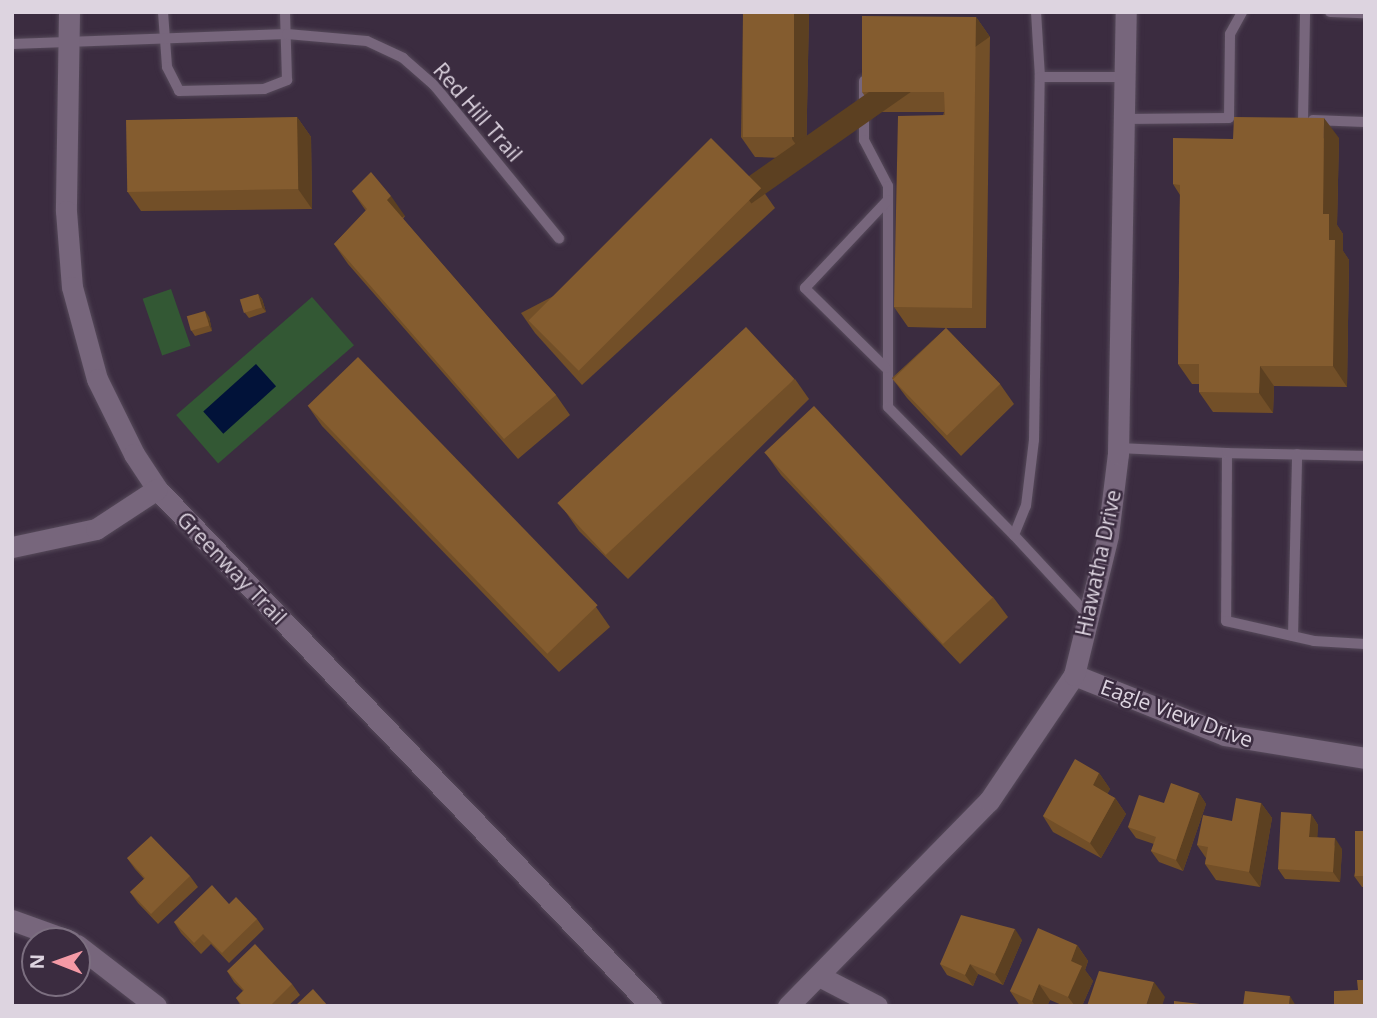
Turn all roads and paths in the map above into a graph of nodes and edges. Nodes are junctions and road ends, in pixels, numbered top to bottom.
1 (69, 12) edge
2 (163, 12) edge
3 (285, 12) edge
4 (1036, 12) edge
5 (1126, 12) edge
6 (1242, 12) edge
7 (1305, 12) edge
8 (1329, 12) edge
9 (1365, 13) edge
10 (287, 34) junction
11 (163, 40) junction
12 (69, 43) junction
13 (12, 44) edge
14 (864, 70) edge
15 (1040, 77) junction
16 (1126, 77) junction
17 (1229, 118) junction
18 (1125, 119) junction
19 (1242, 119) edge
20 (1291, 120) edge
21 (1303, 120) junction
22 (1365, 122) edge
23 (888, 200) junction
24 (559, 238) dead end
25 (886, 368) junction
26 (1118, 448) junction
27 (1227, 453) junction
28 (1297, 454) junction
29 (1365, 456) edge
30 (157, 489) junction
31 (1014, 535) junction
32 (12, 547) edge
33 (1088, 615) junction
34 (1293, 636) junction
35 (1365, 644) edge
36 (1074, 675) junction
37 (1365, 758) edge
38 (12, 920) edge
39 (31, 927) edge
40 (91, 956) edge
41 (819, 976) junction
42 (156, 1006) edge
43 (651, 1006) edge
44 (788, 1006) edge
45 (877, 1006) edge

1 - 12 street, Greenway Trail
2 - 11 lane
3 - 10 lane
4 - 15 lane
5 - 16 street, Hiawatha Drive
6 - 17 lane
7 - 21 lane
8 - 9 lane
10 - 11 lane, Red Hill Trail
10 - 11 lane
10 - 24 lane, Red Hill Trail
11 - 12 lane, Red Hill Trail
12 - 13 lane, Red Hill Trail
12 - 30 street, Greenway Trail
14 - 23 lane
15 - 16 lane
15 - 31 lane
16 - 18 street, Hiawatha Drive
17 - 18 lane
17 - 19 lane
18 - 26 street, Hiawatha Drive
20 - 21 lane
21 - 22 lane
23 - 25 lane
23 - 25 lane
25 - 31 lane
26 - 27 lane
26 - 33 street, Hiawatha Drive
27 - 28 lane
27 - 34 lane
28 - 29 lane
28 - 34 lane
30 - 32 street
30 - 43 street, Greenway Trail
31 - 33 lane
33 - 36 street, Hiawatha Drive
34 - 35 lane
36 - 37 street, Eagle View Drive
36 - 41 street, Hiawatha Drive
38 - 39 street
40 - 42 street
41 - 44 street, Hiawatha Drive
41 - 45 street

